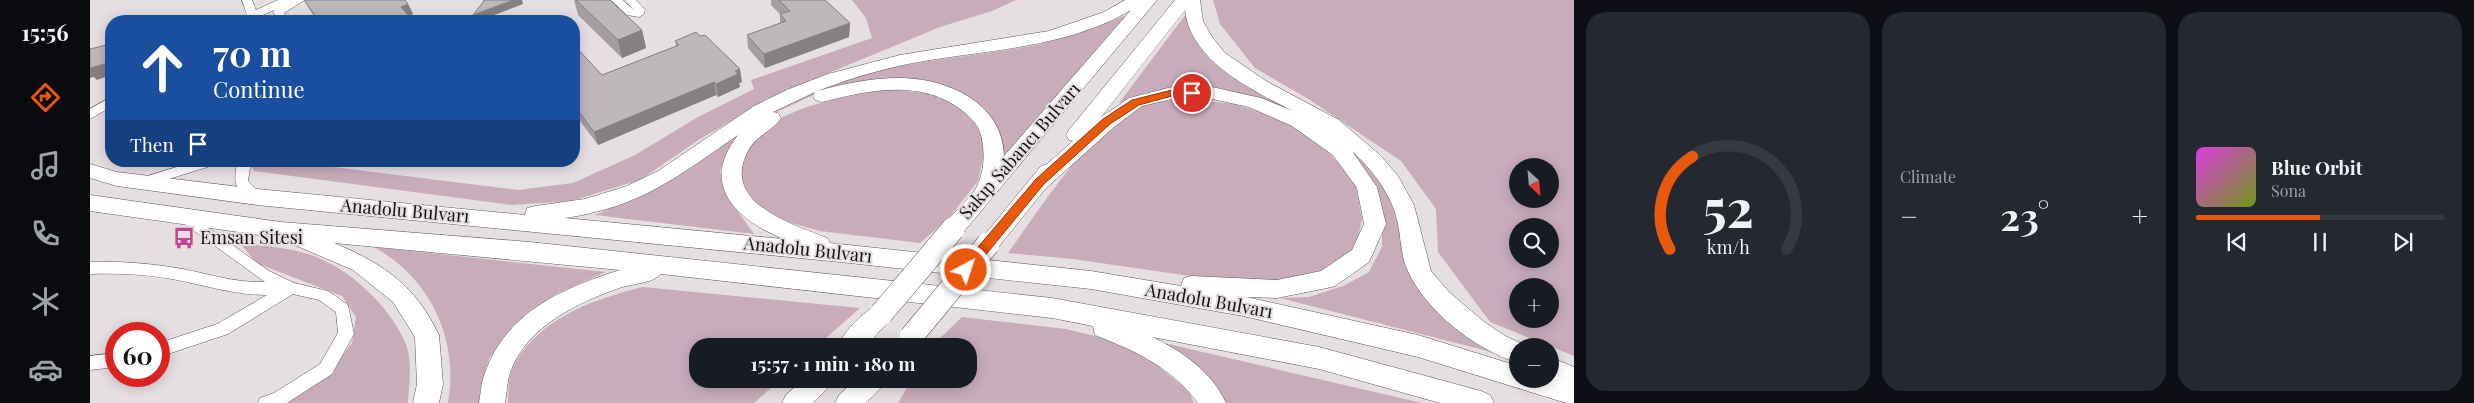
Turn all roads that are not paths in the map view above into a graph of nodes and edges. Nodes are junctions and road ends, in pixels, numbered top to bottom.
1 (247, 0) edge
2 (287, 0) edge
3 (300, 0) edge
4 (616, 0) edge
5 (630, 0) edge
6 (1137, 0) edge
7 (1149, 0) edge
8 (1184, 0) edge
9 (1192, 0) edge
10 (274, 3) edge
11 (253, 15) edge
12 (255, 15) edge
13 (280, 15) edge
14 (105, 105) edge
15 (90, 115) edge
16 (192, 167) edge
17 (243, 167) edge
18 (90, 171) edge
19 (143, 182) junction
20 (1040, 182) junction
21 (985, 192) junction
22 (257, 197) junction
23 (90, 203) edge
24 (187, 218) junction
25 (484, 218) junction
26 (282, 230) junction
27 (840, 253) junction
28 (665, 266) junction
29 (90, 268) edge
30 (1091, 280) junction
31 (292, 288) junction
32 (1052, 308) junction
33 (858, 338) edge
34 (910, 338) edge
35 (170, 346) edge
36 (1509, 349) edge
37 (105, 361) edge
38 (90, 363) edge
39 (1559, 372) edge
40 (1509, 374) edge
41 (1574, 379) edge
42 (811, 388) edge
43 (864, 388) edge
44 (874, 388) edge
45 (1554, 388) edge
46 (1574, 394) edge
47 (266, 403) edge
48 (426, 403) edge
49 (492, 403) edge
50 (795, 403) edge
51 (848, 403) edge
52 (874, 403) edge
53 (1213, 403) edge
54 (1481, 403) edge

1 - 11 street
2 - 10 street
3 - 13 street
4 - 5 street
6 - 25 main road
7 - 21 main road, Sakıp Sabancı Bulvarı
8 - 20 main road, Sakıp Sabancı Bulvarı
9 - 36 main road
10 - 12 street
14 - 15 street
16 - 19 street
17 - 22 street
18 - 19 main road, Anadolu Bulvarı
19 - 22 main road, Anadolu Bulvarı
20 - 30 main road
20 - 34 main road, Sakıp Sabancı Bulvarı, bridge
21 - 27 main road
21 - 33 main road, Sakıp Sabancı Bulvarı, bridge
22 - 25 main road, Anadolu Bulvarı
23 - 24 main road, Anadolu Bulvarı
24 - 26 main road, Anadolu Bulvarı
24 - 31 street
25 - 27 main road, Anadolu Bulvarı
26 - 28 main road, Anadolu Bulvarı
26 - 48 main road
27 - 30 main road, Anadolu Bulvarı
28 - 32 main road, Anadolu Bulvarı
28 - 49 main road
29 - 31 street
30 - 40 main road, Anadolu Bulvarı
31 - 35 street
31 - 47 street
32 - 53 main road
32 - 54 main road, Anadolu Bulvarı
37 - 38 street
39 - 41 main road
42 - 50 main road
43 - 51 main road
44 - 52 main road
45 - 46 main road

